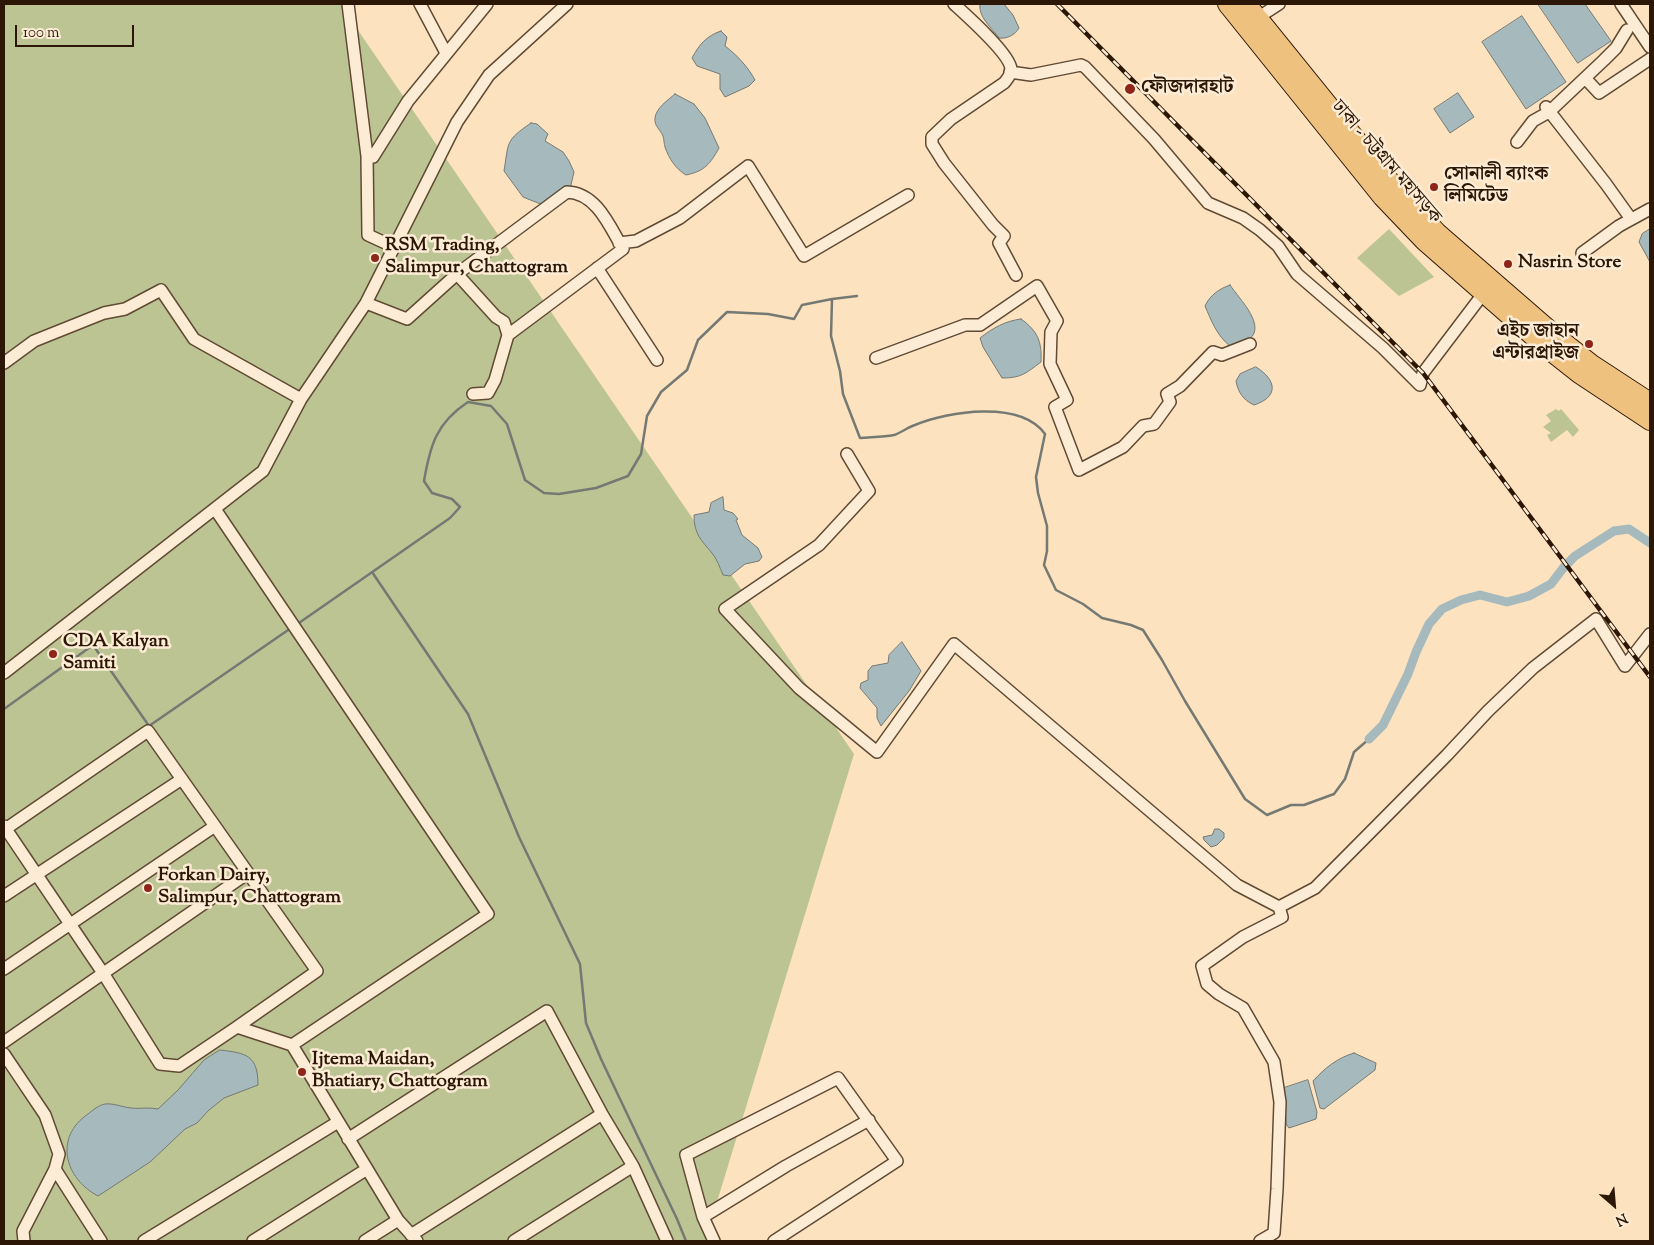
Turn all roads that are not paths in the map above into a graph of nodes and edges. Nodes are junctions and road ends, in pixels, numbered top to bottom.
1 (348, 4) edge
2 (420, 4) edge
3 (567, 4) edge
4 (954, 4) edge
5 (1227, 4) edge
6 (1279, 4) edge
7 (1621, 4) edge
8 (482, 6) edge
9 (1253, 10) edge
10 (1627, 30) dead end
11 (1269, 31) junction
12 (1650, 47) edge
13 (446, 53) junction
14 (1650, 59) edge
15 (1010, 72) junction
16 (1585, 78) junction
17 (1548, 110) junction
18 (1517, 142) dead end
19 (368, 156) junction
20 (908, 195) dead end
21 (1382, 197) junction
22 (1650, 209) edge
23 (1631, 220) junction
24 (619, 243) junction
25 (394, 247) junction
26 (1582, 253) dead end
27 (597, 268) junction
28 (457, 274) junction
29 (1016, 275) dead end
30 (1483, 294) junction
31 (366, 303) junction
32 (508, 335) junction
33 (1250, 344) dead end
34 (876, 358) dead end
35 (657, 360) dead end
36 (4, 363) edge
37 (473, 394) dead end
38 (301, 399) junction
39 (1650, 402) edge
40 (1650, 421) edge
41 (847, 454) dead end
42 (215, 508) junction
43 (1650, 634) edge
44 (4, 674) edge
45 (182, 779) junction
46 (216, 826) junction
47 (4, 828) edge
48 (36, 873) junction
49 (248, 873) junction
50 (4, 896) edge
51 (1279, 907) junction
52 (71, 924) junction
53 (4, 969) edge
54 (103, 972) junction
55 (237, 1027) junction
56 (4, 1042) edge
57 (292, 1045) junction
58 (4, 1054) edge
59 (602, 1114) junction
60 (869, 1120) junction
61 (338, 1122) junction
62 (348, 1139) junction
63 (633, 1166) junction
64 (55, 1169) junction
65 (367, 1169) junction
66 (703, 1217) junction
67 (398, 1220) junction
68 (414, 1238) edge
69 (24, 1241) edge
70 (101, 1241) edge
71 (144, 1241) edge
72 (253, 1241) edge
73 (364, 1241) edge
74 (514, 1241) edge
75 (667, 1241) edge
76 (714, 1241) edge
77 (774, 1241) edge
78 (1260, 1241) edge

1 - 19 street
2 - 13 street
3 - 25 street
4 - 15 street
5 - 21 highway, ঢাকা - চট্টগ্রাম মহাসড়ক
6 - 9 street
7 - 12 street
8 - 13 street
9 - 11 highway, ঢাকা - চট্টগ্রাম মহাসড়ক
10 - 16 street
11 - 21 highway
11 - 39 highway, ঢাকা - চট্টগ্রাম মহাসড়ক
13 - 19 street
14 - 16 street
15 - 29 street
15 - 30 street
16 - 17 street
17 - 18 street
17 - 23 street
19 - 25 street
20 - 24 street
21 - 30 highway, ঢাকা - চট্টগ্রাম মহাসড়ক
22 - 23 street
23 - 26 street
24 - 27 street
24 - 28 street
25 - 31 street
27 - 32 street
27 - 35 street
28 - 31 street
28 - 32 street
30 - 40 highway, ঢাকা - চট্টগ্রাম মহাসড়ক
31 - 38 street
32 - 37 street
33 - 34 street
36 - 38 street
38 - 42 street
41 - 51 street
42 - 44 street
42 - 57 street
43 - 51 street
45 - 46 street
45 - 47 street
45 - 48 street
46 - 49 street
46 - 52 street
47 - 48 street
48 - 50 street
48 - 52 street
49 - 54 street
49 - 55 street
51 - 78 street
52 - 53 street
52 - 54 street
54 - 55 street
54 - 56 street
55 - 57 street
57 - 61 street
58 - 64 street
59 - 62 street
59 - 63 street
59 - 68 street
60 - 66 street
60 - 66 street
60 - 77 street
61 - 62 street
61 - 71 street
62 - 65 street
63 - 74 street
63 - 75 street
64 - 69 street
64 - 70 street
65 - 67 street
65 - 72 street
66 - 76 street
67 - 68 street
67 - 73 street

